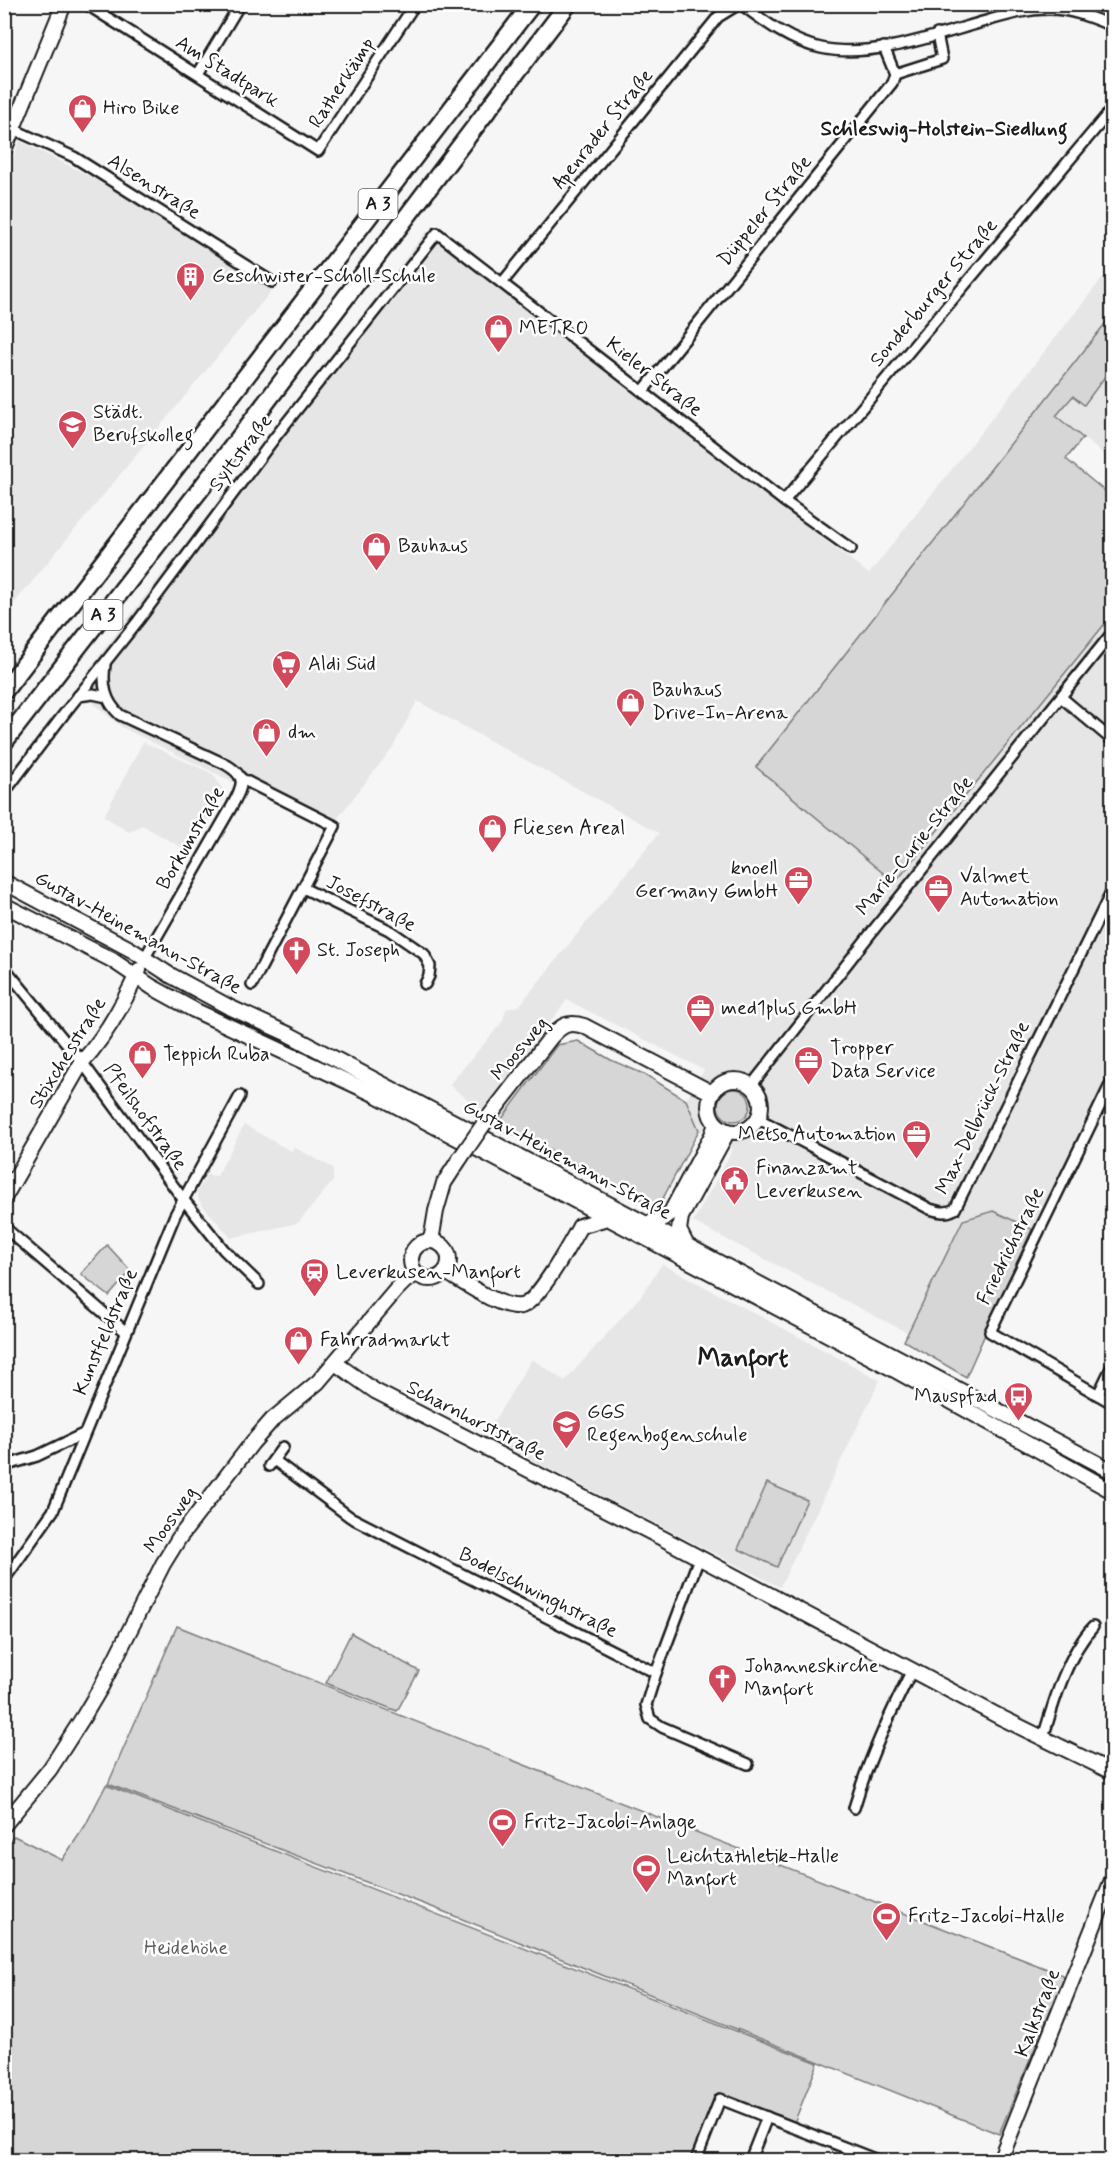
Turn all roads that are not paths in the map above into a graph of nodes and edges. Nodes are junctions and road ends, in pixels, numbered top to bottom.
1 (64, 4) edge
2 (86, 4) edge
3 (240, 4) edge
4 (415, 4) edge
5 (532, 4) edge
6 (568, 4) edge
7 (740, 4) edge
8 (1112, 26) edge
9 (937, 34) junction
10 (884, 47) junction
11 (198, 74) junction
12 (895, 74) junction
13 (1113, 109) edge
14 (13, 129) junction
15 (4, 150) edge
16 (318, 151) joint
17 (437, 233) joint
18 (272, 282) dead end
19 (502, 283) junction
20 (643, 391) junction
21 (784, 501) junction
22 (851, 549) dead end
23 (1113, 633) edge
24 (105, 664) junction
25 (4, 691) edge
26 (78, 696) junction
27 (107, 697) junction
28 (1060, 697) junction
29 (1113, 740) edge
30 (4, 742) edge
31 (242, 779) junction
32 (4, 794) edge
33 (4, 882) edge
34 (303, 888) junction
35 (1113, 891) edge
36 (4, 905) edge
37 (144, 959) junction
38 (4, 967) edge
39 (136, 977) junction
40 (425, 984) dead end
41 (252, 985) dead end
42 (82, 1062) junction
43 (1113, 1082) edge
44 (751, 1086) junction
45 (712, 1093) junction
46 (240, 1096) dead end
47 (757, 1118) junction
48 (722, 1127) junction
49 (4, 1198) edge
50 (570, 1198) junction
51 (183, 1199) junction
52 (607, 1218) junction
53 (645, 1224) junction
54 (580, 1226) junction
55 (4, 1227) edge
56 (431, 1241) junction
57 (687, 1246) junction
58 (446, 1272) junction
59 (416, 1274) junction
60 (259, 1284) dead end
61 (126, 1332) junction
62 (335, 1363) junction
63 (1113, 1366) edge
64 (1098, 1395) junction
65 (1113, 1403) edge
66 (83, 1434) junction
67 (283, 1447) dead end
68 (4, 1466) edge
69 (1113, 1471) edge
70 (1113, 1491) edge
71 (699, 1558) junction
72 (4, 1580) edge
73 (1093, 1627) dead end
74 (912, 1670) junction
75 (656, 1673) junction
76 (1043, 1738) junction
77 (748, 1764) dead end
78 (1113, 1772) edge
79 (854, 1808) dead end
80 (4, 1825) edge
81 (1113, 1880) edge
82 (767, 2117) junction
83 (696, 2160) edge
84 (750, 2160) edge
85 (877, 2160) edge
86 (1000, 2160) edge

1 - 14 street
2 - 11 street, Am Stadtpark
3 - 11 street
4 - 16 street, Ratherkämp
5 - 25 highway, A 3
6 - 30 highway, A 3
7 - 10 street
7 - 19 street, Apenrader Straße
8 - 9 street
9 - 10 street
9 - 12 street
10 - 12 street
11 - 16 street, Am Stadtpark
12 - 20 street, Düppeler Straße
13 - 21 street, Sonderburger Straße
14 - 15 street
14 - 18 street, Alsenstraße
17 - 19 street, Kieler Straße
17 - 24 street, Syltstraße
19 - 20 street, Kieler Straße
20 - 21 street, Kieler Straße
21 - 22 street, Kieler Straße
23 - 28 street, Marie-Curie-Straße
24 - 26 street, Syltstraße
24 - 27 street
26 - 27 street
26 - 32 street, Syltstraße
27 - 31 street, Borkumstraße
28 - 29 street
28 - 44 street, Marie-Curie-Straße
31 - 34 street, Josefstraße
31 - 37 street, Borkumstraße
33 - 37 street, Gustav-Heinemann-Straße
34 - 40 street, Josefstraße
34 - 41 street, Josefstraße
35 - 47 street, Max-Delbrück-Straße
36 - 39 street, Gustav-Heinemann-Straße
37 - 39 street, Stixchesstraße
37 - 53 street, Gustav-Heinemann-Straße
38 - 42 street, Pfeilshofstraße
39 - 42 street, Stixchesstraße
39 - 50 street, Gustav-Heinemann-Straße
42 - 49 street, Stixchesstraße
42 - 51 street, Pfeilshofstraße
43 - 64 street, Friedrichstraße
44 - 45 street
44 - 47 street
45 - 48 street
45 - 56 street, Moosweg, bridge
46 - 51 street, Kunstfeldstraße
47 - 48 street
48 - 53 street
48 - 57 street
50 - 52 street, Gustav-Heinemann-Straße
50 - 54 street
51 - 60 street, Pfeilshofstraße
51 - 61 street, Kunstfeldstraße
52 - 54 street
52 - 70 street, Gustav-Heinemann-Straße
53 - 57 street, Gustav-Heinemann-Straße
54 - 58 street
55 - 61 street
56 - 58 street
56 - 59 street
57 - 69 street, Gustav-Heinemann-Straße
58 - 59 street
59 - 62 street, Moosweg
61 - 66 street, Kunstfeldstraße
62 - 71 street, Scharnhorststraße
62 - 80 street, Moosweg
63 - 64 street
64 - 65 street, Friedrichstraße
66 - 68 street
66 - 72 street, Kunstfeldstraße
67 - 75 street, Bodelschwinghstraße
71 - 74 street, Scharnhorststraße
71 - 75 street
73 - 76 street
74 - 76 street, Scharnhorststraße
74 - 79 street
75 - 77 street
76 - 78 street, Scharnhorststraße
81 - 86 street, Kalkstraße
82 - 83 street
82 - 84 street
82 - 85 street

